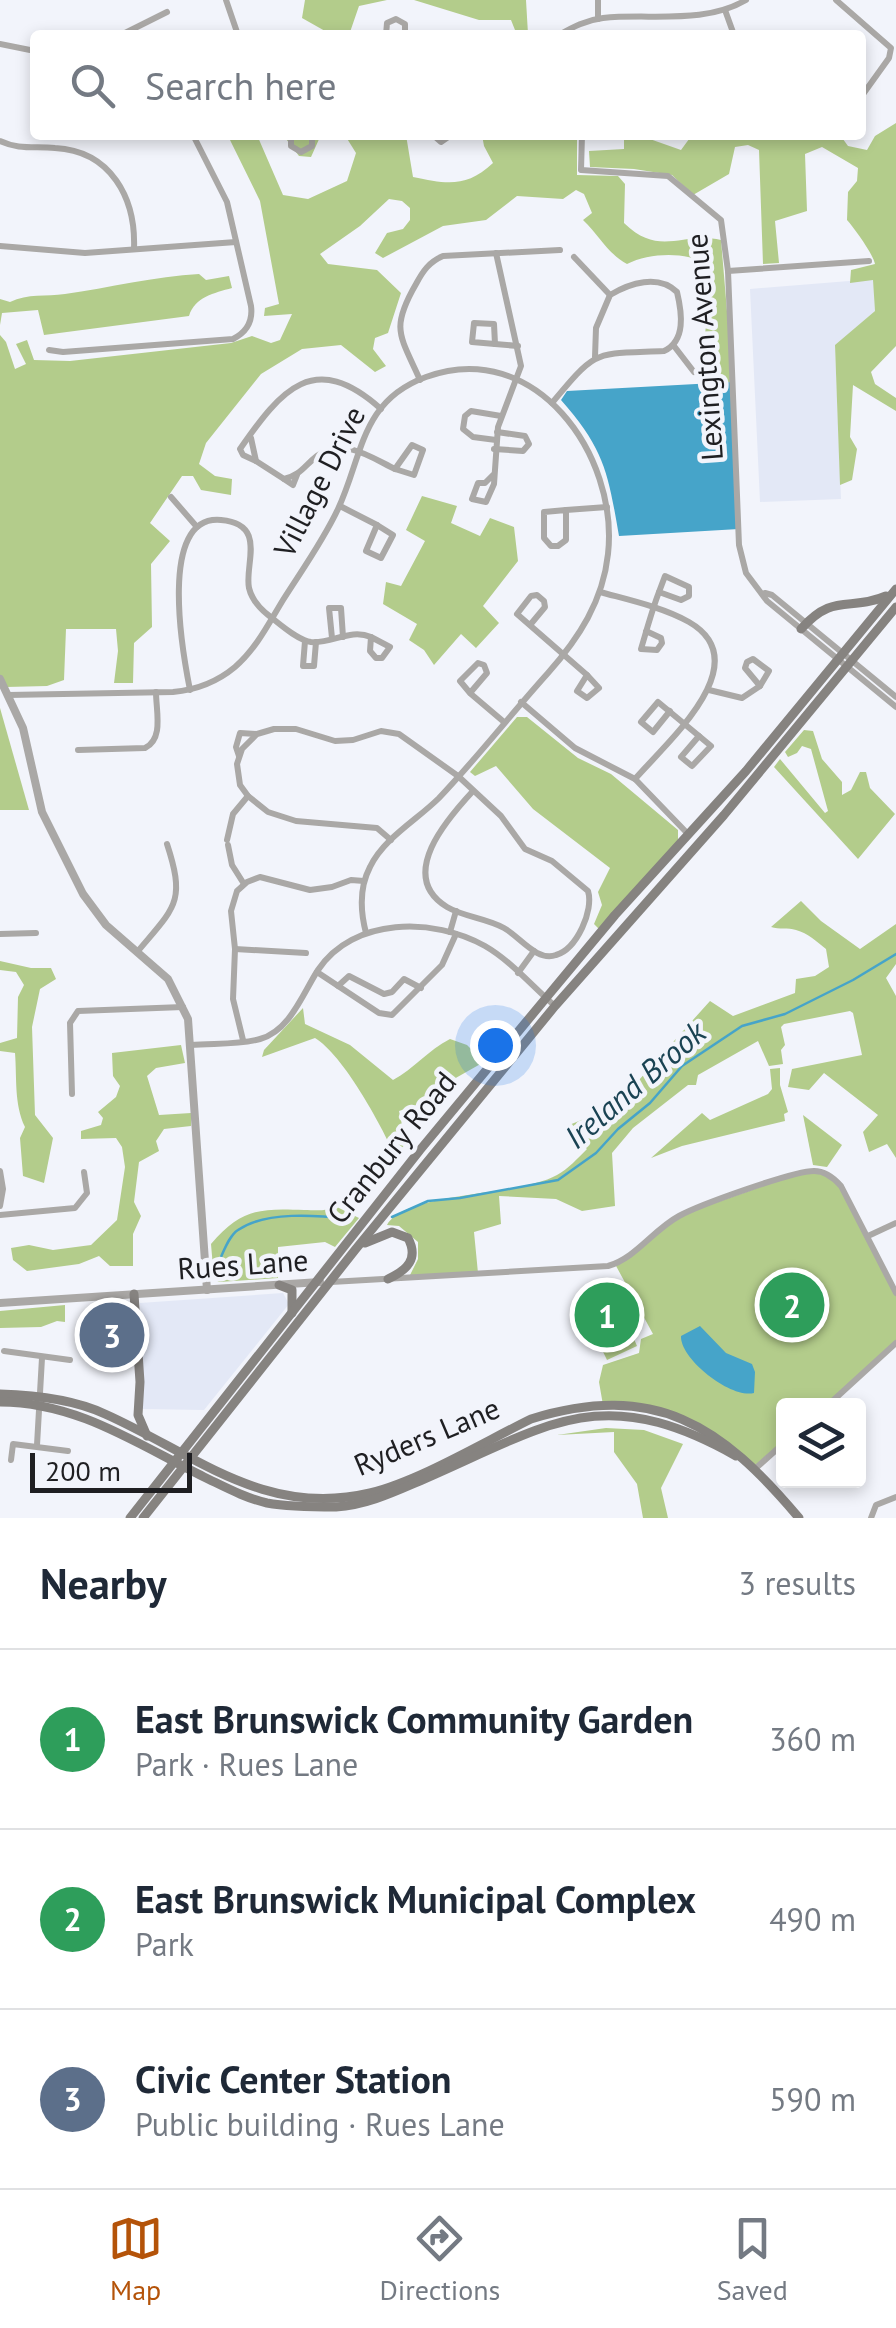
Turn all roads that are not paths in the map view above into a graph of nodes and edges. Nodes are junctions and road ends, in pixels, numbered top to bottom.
1 (226, 0) edge
2 (598, 0) edge
3 (746, 0) edge
4 (836, 0) edge
5 (725, 10) junction
6 (166, 12) dead end
7 (598, 19) junction
8 (131, 30) edge
9 (236, 30) edge
10 (386, 30) edge
11 (405, 30) edge
12 (567, 30) edge
13 (732, 30) edge
14 (0, 44) edge
15 (30, 50) edge
16 (866, 90) edge
17 (196, 140) edge
18 (290, 140) edge
19 (312, 140) edge
20 (582, 140) edge
21 (0, 141) edge
22 (236, 242) junction
23 (0, 246) edge
24 (134, 250) junction
25 (560, 250) dead end
26 (496, 254) junction
27 (574, 257) dead end
28 (869, 261) dead end
29 (728, 270) junction
30 (610, 296) junction
31 (495, 344) junction
32 (518, 346) junction
33 (674, 346) junction
34 (49, 350) dead end
35 (595, 357) junction
36 (694, 372) dead end
37 (420, 380) junction
38 (516, 380) junction
39 (552, 403) junction
40 (381, 409) junction
41 (501, 416) junction
42 (251, 436) junction
43 (496, 436) junction
44 (494, 450) junction
45 (357, 452) junction
46 (256, 462) junction
47 (395, 469) junction
48 (493, 476) dead end
49 (171, 497) dead end
50 (340, 506) junction
51 (607, 507) junction
52 (566, 510) junction
53 (377, 525) junction
54 (197, 527) junction
55 (895, 590) edge
56 (600, 592) junction
57 (659, 592) junction
58 (896, 607) edge
59 (653, 608) junction
60 (272, 618) junction
61 (530, 625) junction
62 (804, 626) junction
63 (646, 631) junction
64 (343, 637) junction
65 (371, 637) dead end
66 (332, 638) junction
67 (305, 640) junction
68 (316, 642) junction
69 (564, 655) junction
70 (839, 655) junction
71 (850, 664) junction
72 (587, 674) dead end
73 (0, 679) edge
74 (760, 686) dead end
75 (190, 690) junction
76 (709, 690) junction
77 (156, 692) junction
78 (470, 693) junction
79 (8, 694) junction
80 (896, 698) edge
81 (522, 702) junction
82 (896, 707) edge
83 (670, 711) junction
84 (504, 722) junction
85 (684, 723) junction
86 (700, 736) junction
87 (78, 750) dead end
88 (458, 776) junction
89 (634, 780) junction
90 (473, 791) junction
91 (248, 796) junction
92 (689, 835) junction
93 (391, 840) junction
94 (167, 844) dead end
95 (364, 882) junction
96 (244, 884) junction
97 (456, 911) junction
98 (366, 933) junction
99 (453, 933) junction
100 (0, 934) edge
101 (36, 934) dead end
102 (235, 948) junction
103 (138, 951) junction
104 (534, 951) junction
105 (306, 953) dead end
106 (317, 972) junction
107 (518, 973) junction
108 (338, 986) junction
109 (421, 988) junction
110 (546, 998) junction
111 (555, 1006) junction
112 (182, 1007) junction
113 (243, 1040) junction
114 (191, 1045) junction
115 (72, 1094) dead end
116 (0, 1172) edge
117 (84, 1172) dead end
118 (0, 1206) edge
119 (0, 1215) edge
120 (896, 1223) edge
121 (868, 1236) junction
122 (355, 1250) junction
123 (388, 1279) junction
124 (316, 1282) junction
125 (330, 1282) junction
126 (279, 1285) junction
127 (207, 1290) junction
128 (896, 1293) edge
129 (134, 1294) junction
130 (0, 1303) edge
131 (292, 1313) junction
132 (896, 1343) edge
133 (4, 1351) dead end
134 (42, 1358) junction
135 (70, 1360) dead end
136 (0, 1394) edge
137 (836, 1398) edge
138 (39, 1400) junction
139 (0, 1402) edge
140 (149, 1438) junction
141 (207, 1438) junction
142 (37, 1445) junction
143 (776, 1450) edge
144 (68, 1451) dead end
145 (11, 1460) dead end
146 (182, 1460) junction
147 (756, 1468) junction
148 (218, 1474) junction
149 (896, 1497) edge
150 (130, 1518) edge
151 (143, 1518) edge
152 (799, 1518) edge
153 (871, 1518) edge

1 - 9 street
2 - 7 street
3 - 5 street
4 - 16 street
5 - 7 street
5 - 13 street
6 - 8 street
7 - 12 street
10 - 11 street
14 - 15 street
17 - 22 street
18 - 19 street
20 - 29 street, Lexington Avenue
21 - 24 street
22 - 24 street
22 - 34 street
23 - 24 street
25 - 26 street
26 - 32 street
26 - 37 street
27 - 30 street
28 - 29 street
29 - 62 street, Lexington Avenue
30 - 33 street
30 - 35 street
31 - 31 street
31 - 32 street
32 - 38 street
33 - 35 street
33 - 36 street
35 - 39 street
37 - 38 street, Village Drive
37 - 40 street, Village Drive
38 - 39 street, Village Drive
38 - 41 street
39 - 51 street, Village Drive
40 - 42 street
40 - 45 street, Village Drive
41 - 43 street
41 - 43 street
42 - 46 street
42 - 46 street
43 - 44 street
43 - 44 street
44 - 48 street
45 - 46 street
45 - 47 street
45 - 50 street, Village Drive
47 - 47 street
49 - 54 street
50 - 53 street
50 - 60 street, Village Drive
51 - 52 street
51 - 56 street, Village Drive
52 - 52 street
53 - 53 street
54 - 60 street
54 - 75 street
55 - 62 main road
55 - 70 main road, Cranbury Road
56 - 59 street
56 - 69 street, Village Drive
57 - 57 street
57 - 59 street
58 - 71 main road, Cranbury Road
59 - 63 street
59 - 76 street
60 - 67 street
60 - 75 street, Village Drive
61 - 61 street
61 - 69 street
62 - 70 street
63 - 63 street
64 - 65 street
64 - 66 street
64 - 66 street
66 - 68 street
67 - 68 street
67 - 68 street
69 - 72 street
69 - 81 street, Village Drive
70 - 71 street
70 - 92 main road, Cranbury Road
71 - 80 street
71 - 82 street
71 - 111 main road, Cranbury Road
73 - 79 street
74 - 76 street
75 - 77 street, Village Drive
76 - 85 street
77 - 79 street, Village Drive
77 - 87 street
78 - 78 street
78 - 84 street
79 - 103 street
81 - 84 street, Village Drive
81 - 89 street
83 - 83 street
83 - 85 street
84 - 88 street, Village Drive
85 - 86 street
85 - 89 street
86 - 86 street
88 - 90 street
88 - 91 street
88 - 93 street, Village Drive
89 - 92 street
90 - 97 street
90 - 104 street
91 - 93 street
91 - 96 street
92 - 110 main road, Cranbury Road
93 - 95 street, Village Drive
94 - 103 street
95 - 96 street
95 - 98 street
96 - 102 street
97 - 99 street
97 - 104 street
98 - 99 street
98 - 106 street
99 - 107 street
99 - 109 street
100 - 101 street
102 - 105 street
102 - 113 street
103 - 112 street
104 - 107 street
106 - 108 street
106 - 113 street
107 - 110 street
108 - 109 street
108 - 109 street
110 - 111 street
110 - 124 main road, Cranbury Road
111 - 122 main road, Cranbury Road
112 - 114 street
112 - 115 street
113 - 114 street
114 - 127 street
116 - 118 street
117 - 119 street
120 - 121 street
121 - 123 street, Rues Lane
121 - 128 street
122 - 123 main road
122 - 125 main road, Cranbury Road
123 - 125 street, Rues Lane
124 - 125 street, Rues Lane
124 - 126 street, Rues Lane
124 - 131 main road, Cranbury Road
125 - 141 main road, Cranbury Road
126 - 127 street, Rues Lane
126 - 131 main road
127 - 129 street, Rues Lane
129 - 130 street, Rues Lane
129 - 140 main road
131 - 146 main road, Cranbury Road
132 - 137 street
133 - 134 street
134 - 135 street
134 - 138 street
136 - 138 main road, Ryders Lane
138 - 139 main road, Ryders Lane
138 - 140 main road, Ryders Lane
138 - 142 street
138 - 146 main road, Ryders Lane
140 - 146 main road, Ryders Lane
141 - 146 main road, Cranbury Road
141 - 148 main road
142 - 144 street
142 - 145 street
143 - 147 street
146 - 147 main road, Ryders Lane
146 - 148 main road, Ryders Lane
146 - 150 main road, Cranbury Road
146 - 151 main road, Cranbury Road
147 - 148 main road, Ryders Lane
147 - 152 main road, Ryders Lane
149 - 153 street

